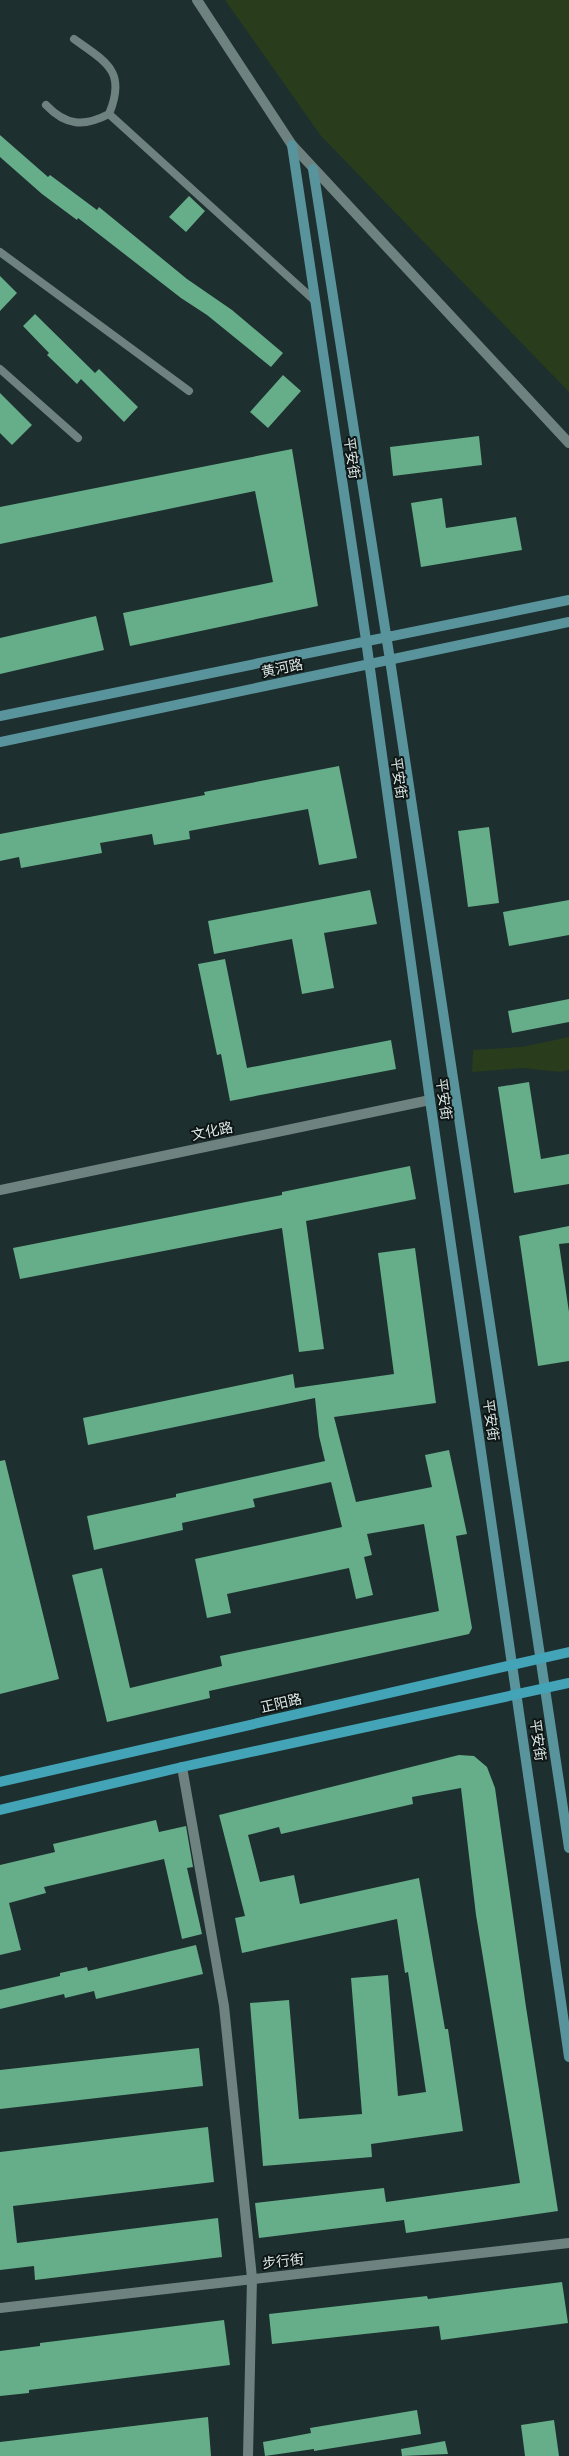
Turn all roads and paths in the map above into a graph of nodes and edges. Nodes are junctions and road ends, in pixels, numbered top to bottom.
1 (197, 0) edge
2 (74, 39) dead end
3 (46, 104) dead end
4 (109, 114) junction
5 (292, 145) junction
6 (313, 169) junction
7 (0, 252) edge
8 (314, 300) junction
9 (0, 369) edge
10 (189, 391) dead end
11 (78, 438) dead end
12 (569, 443) edge
13 (569, 600) edge
14 (569, 622) edge
15 (386, 636) junction
16 (366, 640) junction
17 (390, 660) junction
18 (369, 664) junction
19 (0, 716) edge
20 (0, 742) edge
21 (430, 1100) junction
22 (0, 1190) edge
23 (569, 1652) edge
24 (541, 1658) junction
25 (513, 1664) junction
26 (569, 1683) edge
27 (544, 1689) junction
28 (517, 1695) junction
29 (182, 1767) junction
30 (0, 1782) edge
31 (0, 1810) edge
32 (569, 1848) edge
33 (569, 2057) edge
34 (569, 2243) edge
35 (252, 2278) junction
36 (0, 2308) edge
37 (248, 2456) edge

1 - 5 street
2 - 4 lane
3 - 4 lane
4 - 8 lane
5 - 6 street
5 - 8 main road, 平安街
6 - 12 street
6 - 15 main road, 平安街
7 - 10 lane
8 - 16 main road, 平安街
9 - 11 lane
13 - 15 main road, 黄河路
14 - 17 main road, 黄河路
15 - 16 main road, 黄河路
15 - 17 main road, 平安街
16 - 18 main road, 平安街
16 - 19 main road, 黄河路
17 - 18 main road, 黄河路
17 - 24 main road, 平安街
18 - 20 main road, 黄河路
18 - 21 main road, 平安街
21 - 22 street, 文化路
21 - 25 main road, 平安街
23 - 24 main road, 正阳路
24 - 25 main road, 正阳路
24 - 27 main road, 平安街
25 - 28 main road, 平安街
25 - 30 main road, 正阳路
26 - 27 main road
27 - 28 main road
27 - 32 main road, 平安街
28 - 29 main road
28 - 33 main road, 平安街
29 - 31 main road
29 - 35 street
34 - 35 street, 步行街
35 - 36 street, 步行街
35 - 37 street

